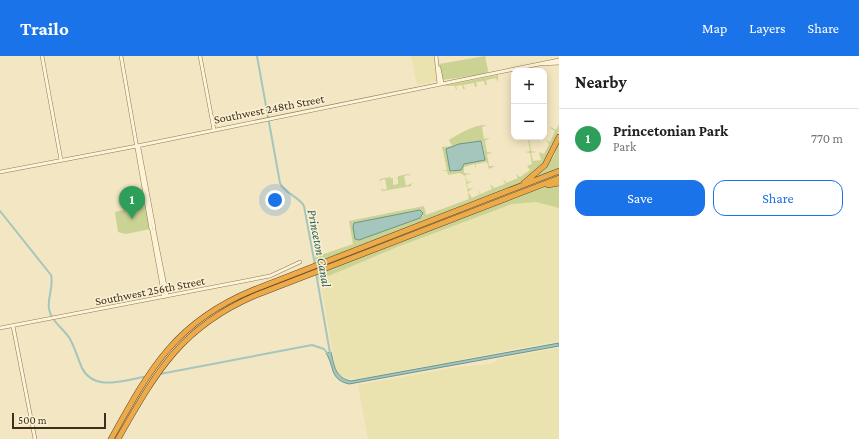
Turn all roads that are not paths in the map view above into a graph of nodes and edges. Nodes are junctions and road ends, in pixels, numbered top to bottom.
1 (42, 56) edge
2 (121, 56) edge
3 (200, 56) edge
4 (436, 56) edge
5 (559, 62) edge
6 (441, 84) junction
7 (214, 130) junction
8 (559, 137) edge
9 (137, 146) junction
10 (61, 160) junction
11 (559, 171) edge
12 (0, 172) edge
13 (559, 178) edge
14 (559, 182) edge
15 (514, 195) junction
16 (482, 201) junction
17 (300, 262) dead end
18 (165, 296) junction
19 (13, 326) junction
20 (0, 328) edge
21 (35, 439) edge
22 (111, 439) edge
23 (118, 439) edge

1 - 10 street
2 - 9 street
3 - 7 street
4 - 6 street
5 - 6 street, Southwest 248th Street
6 - 7 street, Southwest 248th Street
7 - 9 street, Southwest 248th Street
8 - 16 highway
9 - 10 street, Southwest 248th Street
9 - 18 street
10 - 12 street, Southwest 248th Street
11 - 16 highway
13 - 15 highway
14 - 15 highway
15 - 23 highway
16 - 22 highway
17 - 18 street, Southwest 256th Street
18 - 19 street, Southwest 256th Street
19 - 20 street, Southwest 256th Street
19 - 21 street

